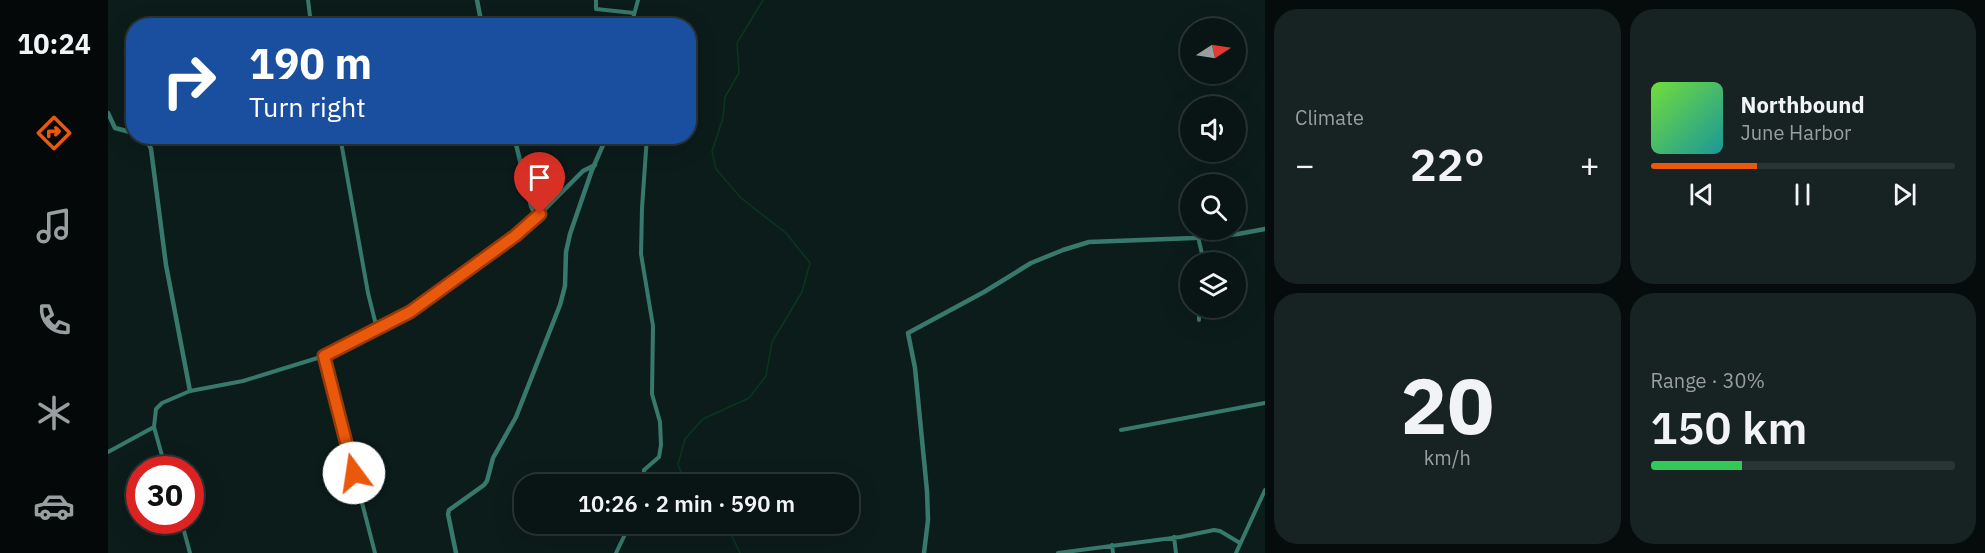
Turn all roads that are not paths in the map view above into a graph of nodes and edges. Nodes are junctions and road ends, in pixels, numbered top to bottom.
1 (308, 0) edge
2 (477, 0) edge
3 (596, 0) edge
4 (638, 0) edge
5 (634, 13) junction
6 (309, 18) edge
7 (480, 18) edge
8 (633, 18) edge
9 (108, 113) edge
10 (126, 131) edge
11 (149, 144) edge
12 (341, 144) edge
13 (516, 144) edge
14 (604, 144) edge
15 (646, 144) edge
16 (595, 165) junction
17 (540, 214) junction
18 (1265, 229) edge
19 (1246, 233) edge
20 (1180, 238) edge
21 (377, 329) junction
22 (324, 356) junction
23 (190, 391) junction
24 (1265, 403) edge
25 (154, 427) junction
26 (1121, 430) dead end
27 (108, 452) edge
28 (162, 456) edge
29 (644, 474) edge
30 (1265, 490) edge
31 (185, 534) edge
32 (625, 534) edge
33 (1174, 537) junction
34 (1240, 543) junction
35 (1112, 544) junction
36 (190, 553) edge
37 (375, 553) edge
38 (456, 553) edge
39 (616, 553) edge
40 (924, 553) edge
41 (1058, 553) edge
42 (1113, 553) edge
43 (1176, 553) edge
44 (1236, 553) edge

1 - 6 street
2 - 7 street
3 - 5 street
4 - 5 street
5 - 8 street
9 - 10 street
11 - 23 street
12 - 21 street
13 - 17 street
14 - 16 street
15 - 29 street
16 - 17 street
16 - 38 street
17 - 21 street
18 - 19 street
20 - 40 street
21 - 22 street
22 - 23 street
22 - 37 street
23 - 25 street
24 - 26 street
25 - 27 street
25 - 28 street
30 - 34 street
31 - 36 street
32 - 39 street
33 - 34 street
33 - 35 street
33 - 43 street
34 - 44 street
35 - 41 street
35 - 42 street

